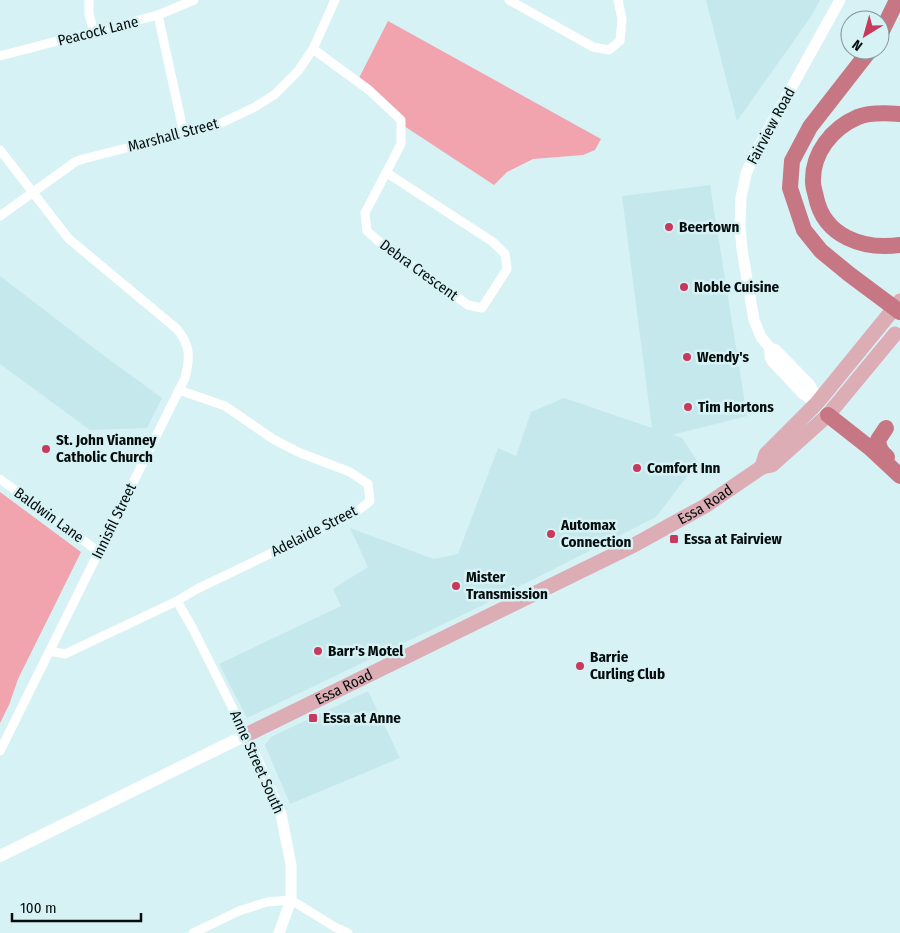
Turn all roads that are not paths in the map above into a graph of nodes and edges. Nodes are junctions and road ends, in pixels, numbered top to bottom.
1 (88, 0) edge
2 (194, 0) edge
3 (335, 0) edge
4 (509, 0) edge
5 (618, 0) edge
6 (840, 0) edge
7 (897, 0) edge
8 (890, 14) edge
9 (158, 16) junction
10 (94, 32) junction
11 (313, 48) junction
12 (0, 56) edge
13 (862, 60) edge
14 (900, 114) edge
15 (184, 134) junction
16 (0, 150) edge
17 (387, 173) junction
18 (33, 192) junction
19 (0, 216) edge
20 (900, 245) edge
21 (898, 307) edge
22 (898, 331) edge
23 (178, 390) junction
24 (823, 409) junction
25 (886, 428) dead end
26 (900, 470) edge
27 (900, 476) edge
28 (0, 479) edge
29 (99, 552) junction
30 (177, 601) junction
31 (50, 651) junction
32 (246, 735) junction
33 (1, 747) edge
34 (0, 856) edge
35 (291, 900) junction
36 (193, 933) edge
37 (279, 933) edge
38 (348, 933) edge

1 - 10 street
2 - 9 street, Peacock Lane
3 - 11 street, Marshall Street
4 - 5 street
6 - 24 street, Fairview Road
7 - 8 highway
9 - 10 street, Peacock Lane
9 - 15 street
10 - 12 street, Peacock Lane
11 - 15 street, Marshall Street
11 - 17 street, Debra Crescent
13 - 21 highway
14 - 20 highway
15 - 18 street, Marshall Street
16 - 18 street, Innisfil Street
17 - 17 street, Debra Crescent
18 - 19 street, Marshall Street
18 - 23 street, Innisfil Street
21 - 24 main road, Essa Road
22 - 24 main road, Essa Road
23 - 29 street, Innisfil Street
23 - 30 street, Adelaide Street
24 - 27 highway
24 - 32 main road, Essa Road
25 - 26 highway
28 - 29 street, Baldwin Lane
29 - 31 street, Innisfil Street
30 - 31 street, Adelaide Street
30 - 32 street, Anne Street South
31 - 33 street, Innisfil Street
32 - 34 main road, Essa Road
32 - 35 street, Anne Street South
35 - 36 street
35 - 37 street, Anne Street South
35 - 38 street

